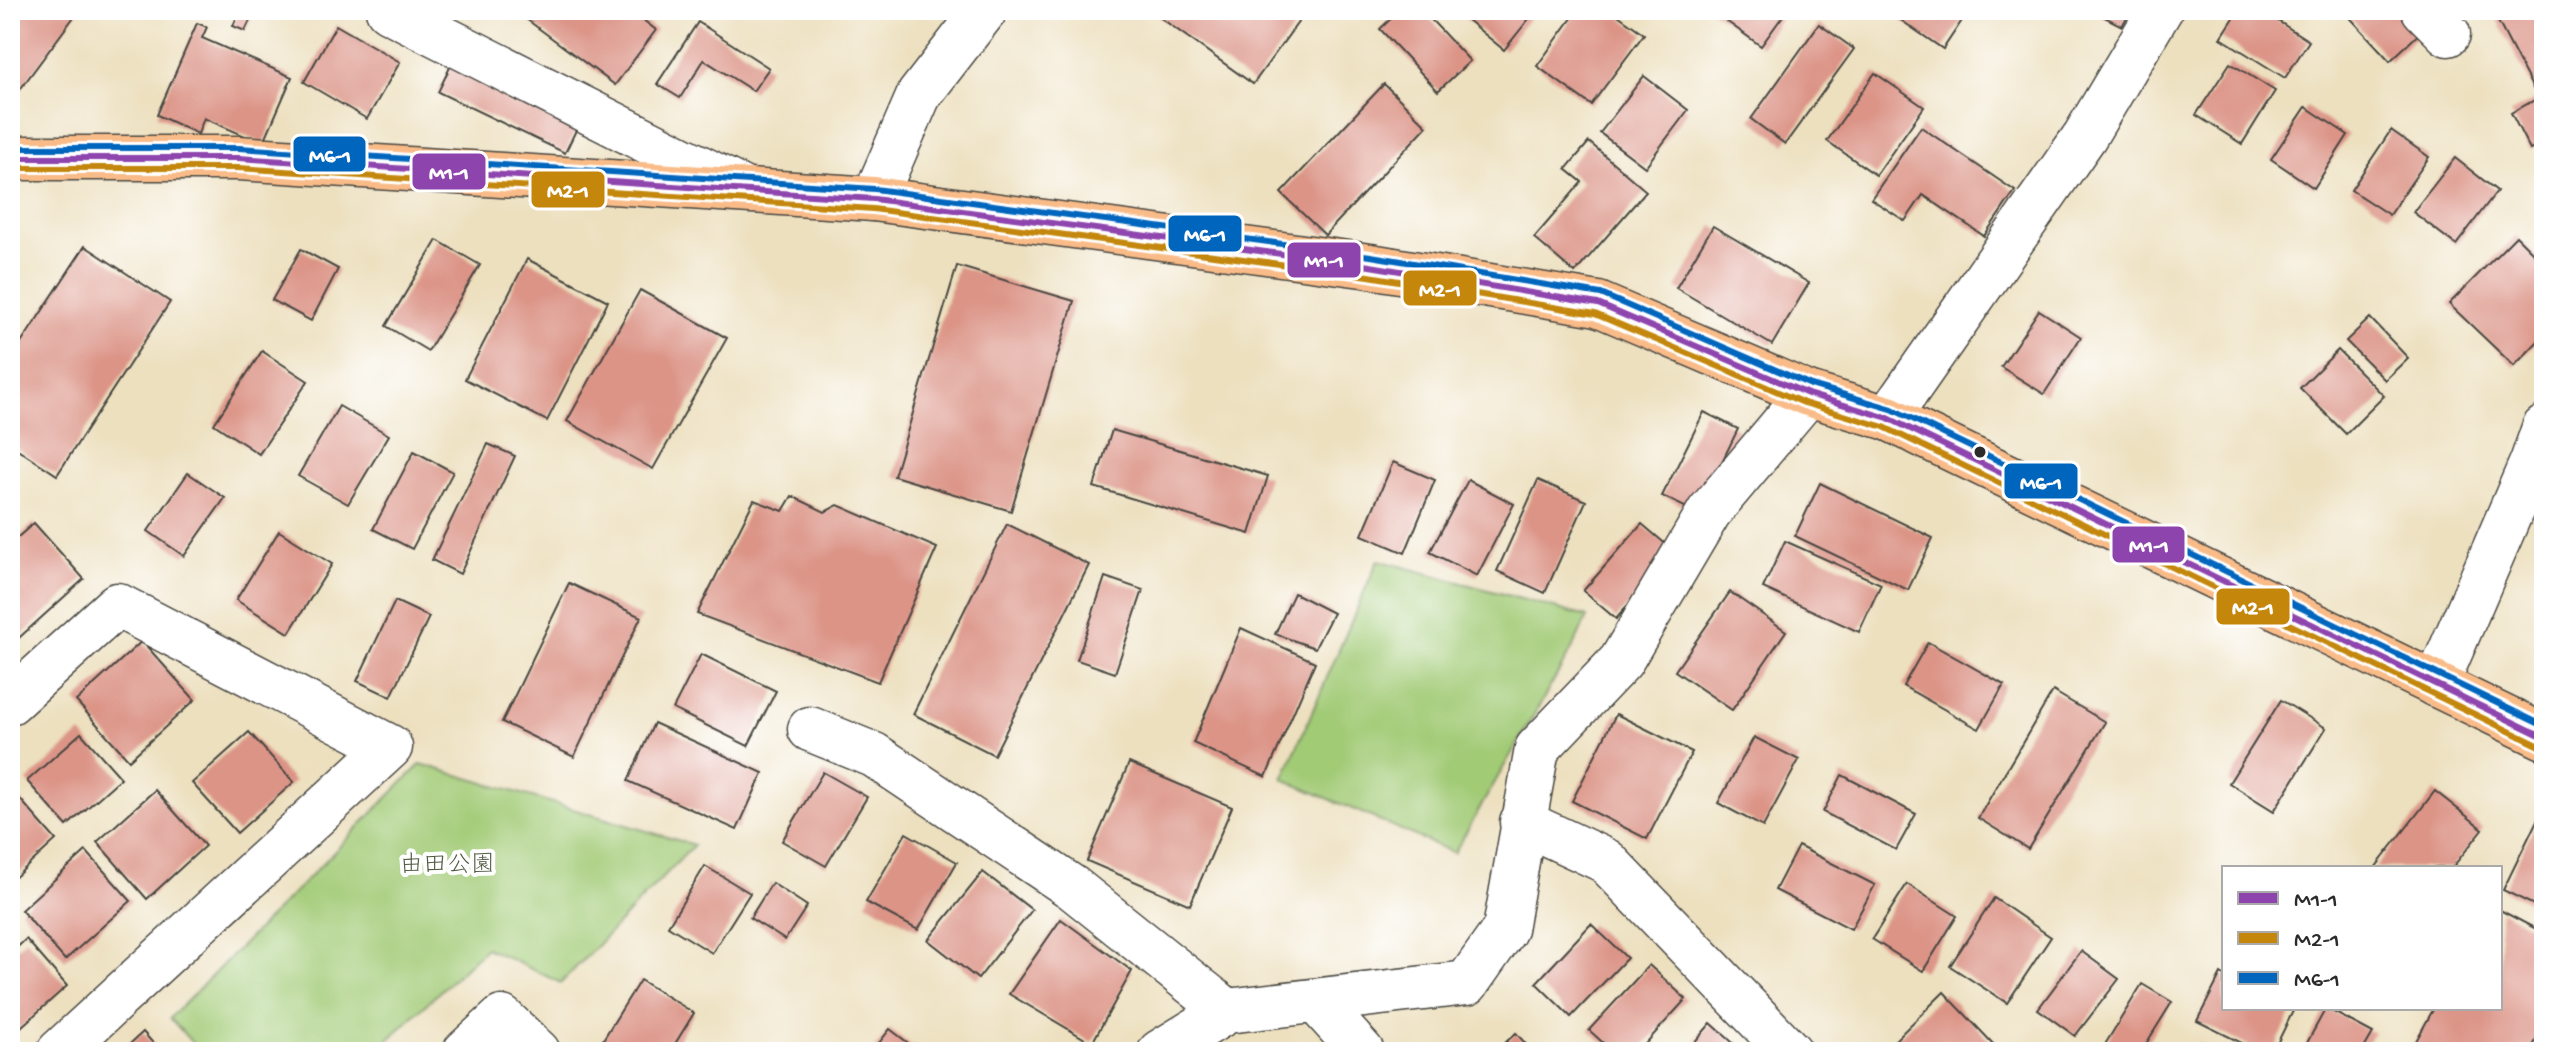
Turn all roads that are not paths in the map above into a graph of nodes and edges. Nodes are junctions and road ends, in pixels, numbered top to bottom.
1 (388, 10) edge
2 (985, 10) edge
3 (2160, 10) edge
4 (10, 158) edge
5 (742, 189) junction
6 (874, 199) junction
7 (1808, 394) junction
8 (1888, 418) junction
9 (2544, 428) edge
10 (2436, 685) junction
11 (10, 702) edge
12 (810, 729) dead end
13 (2544, 737) edge
14 (1522, 822) junction
15 (1316, 1001) junction
16 (1227, 1011) junction
17 (59, 1052) edge
18 (465, 1052) edge
19 (538, 1052) edge
20 (1160, 1052) edge
21 (1362, 1052) edge
22 (1790, 1052) edge

1 - 5 street
2 - 6 street
3 - 8 street
4 - 5 main road
5 - 6 main road
6 - 7 main road
7 - 8 main road
7 - 14 street
8 - 10 main road
9 - 10 street
10 - 13 main road
11 - 17 street
12 - 16 street
14 - 15 street
14 - 22 street
15 - 16 street
15 - 21 street
16 - 20 street
18 - 19 street

